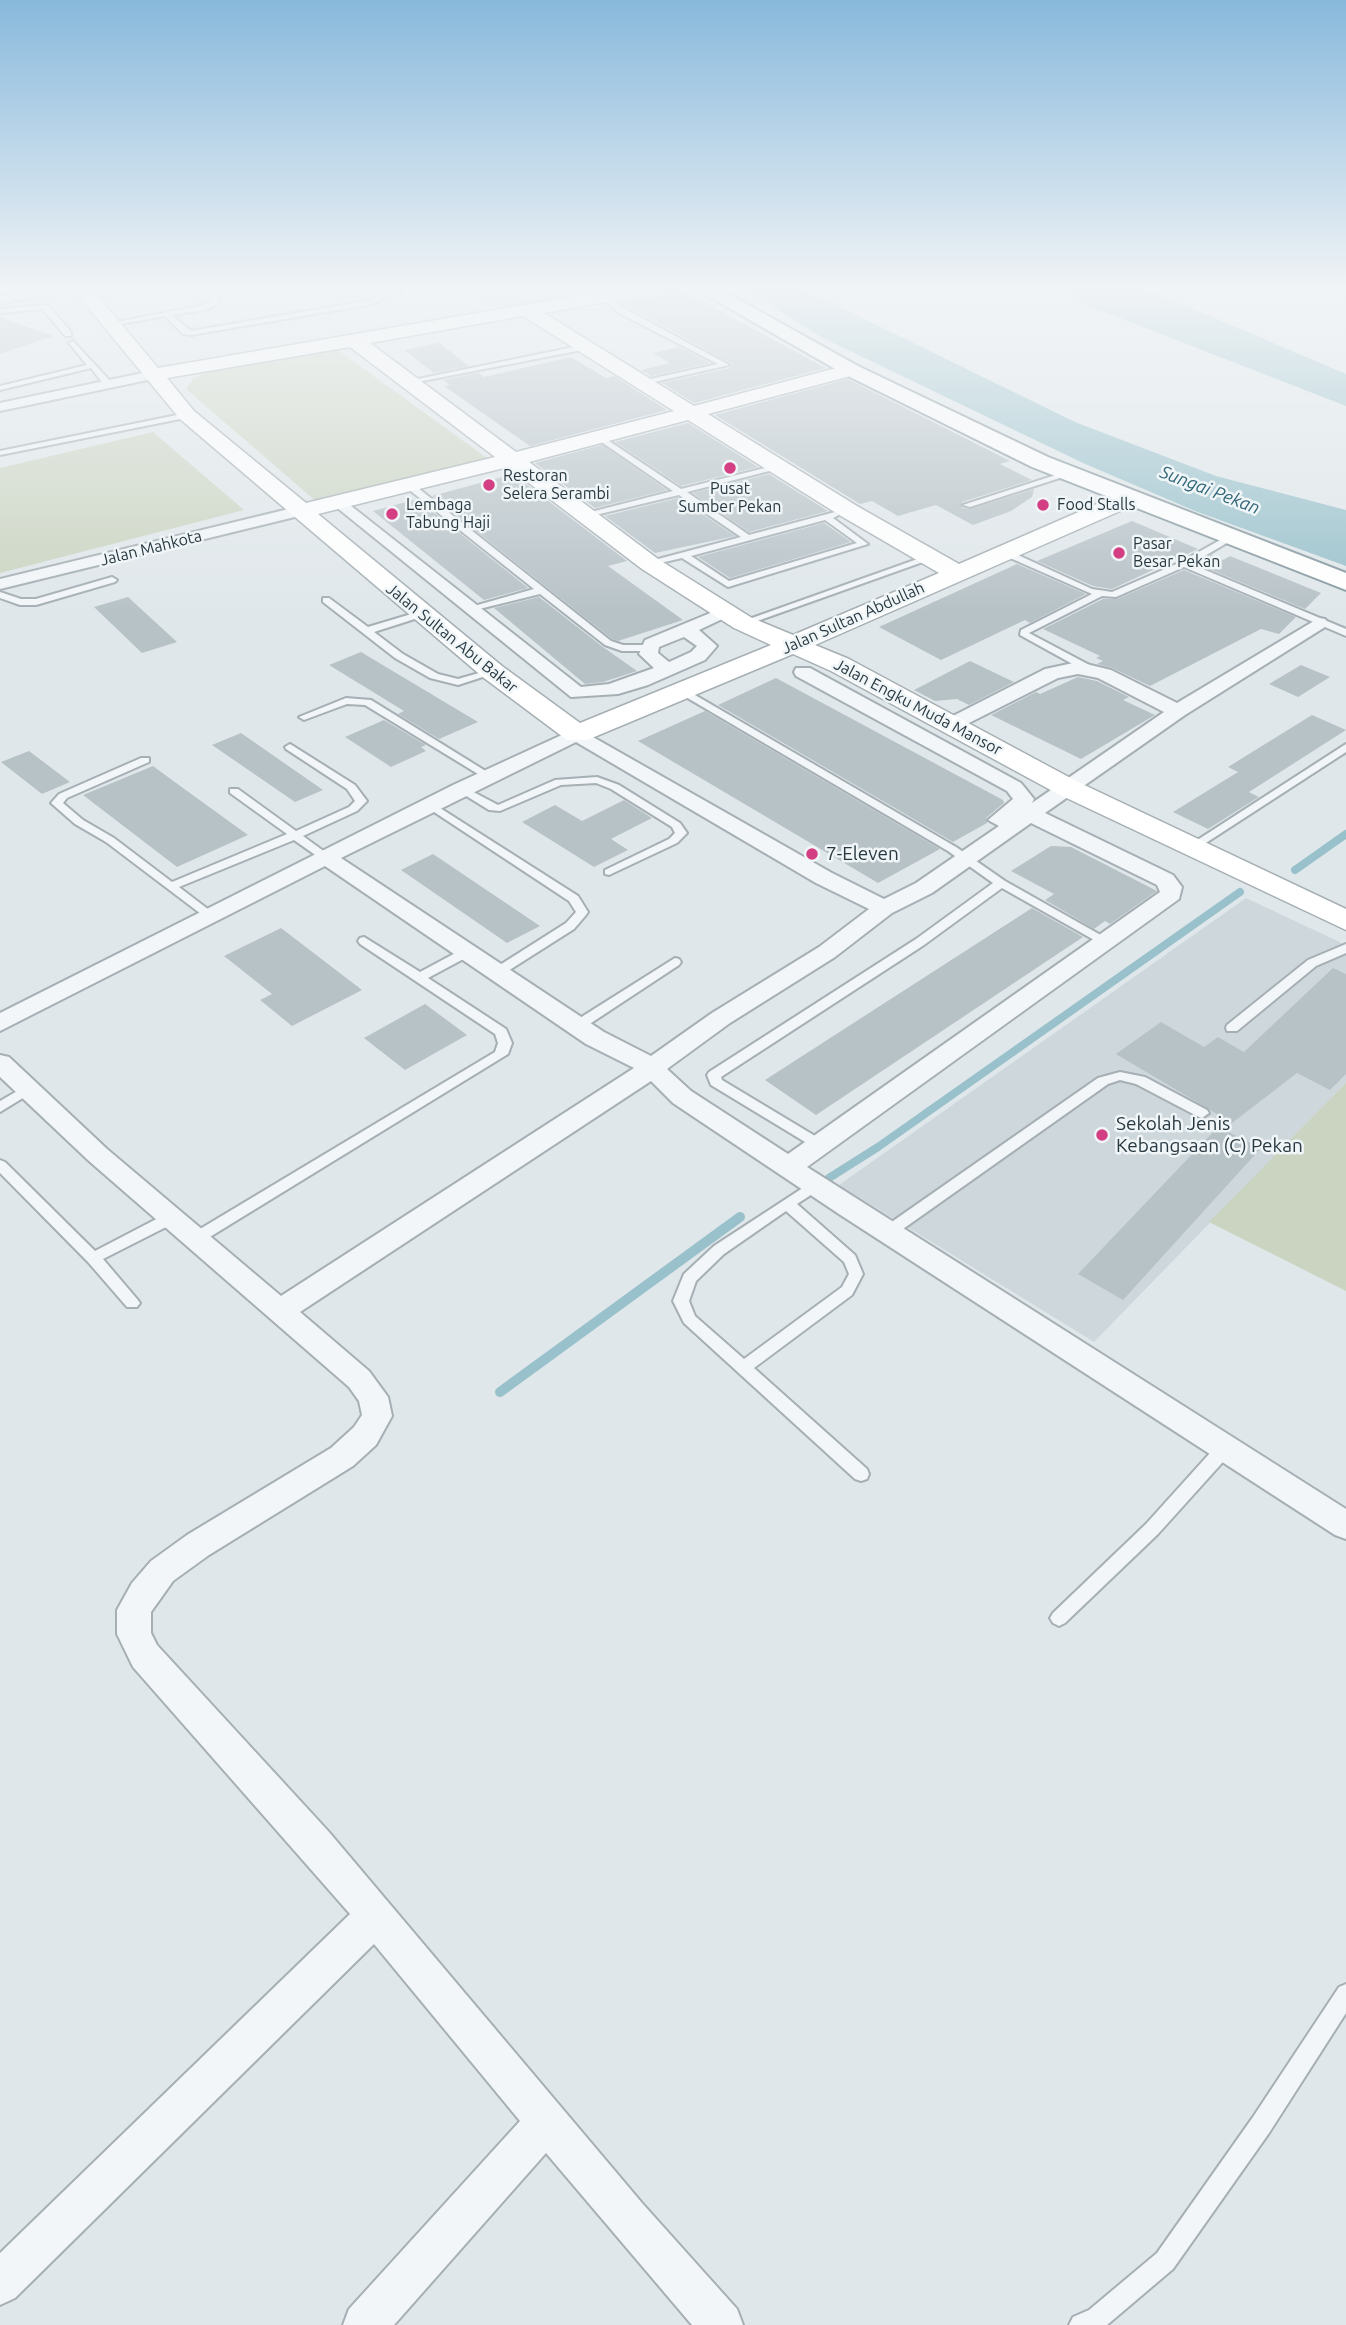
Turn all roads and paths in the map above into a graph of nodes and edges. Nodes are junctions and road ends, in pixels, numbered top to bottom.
1 (45, 396) edge
2 (171, 396) edge
3 (425, 396) edge
4 (666, 396) edge
5 (750, 396) edge
6 (906, 396) edge
7 (2, 405) edge
8 (691, 412) junction
9 (187, 415) junction
10 (600, 437) junction
11 (0, 453) edge
12 (509, 461) junction
13 (778, 466) junction
14 (1068, 474) junction
15 (410, 486) junction
16 (680, 492) junction
17 (1128, 499) junction
18 (341, 503) junction
19 (967, 505) dead end
20 (301, 511) junction
21 (849, 511) junction
22 (586, 516) junction
23 (826, 517) junction
24 (748, 538) junction
25 (1229, 538) junction
26 (1004, 552) junction
27 (683, 555) junction
28 (929, 558) junction
29 (650, 564) junction
30 (1184, 564) junction
31 (957, 572) junction
32 (112, 580) dead end
33 (1346, 582) edge
34 (0, 584) edge
35 (542, 590) junction
36 (1099, 594) junction
37 (0, 595) edge
38 (327, 600) dead end
39 (470, 610) junction
40 (425, 617) junction
41 (735, 618) junction
42 (1319, 623) junction
43 (686, 629) junction
44 (366, 631) junction
45 (1346, 633) edge
46 (648, 648) junction
47 (798, 658) junction
48 (668, 670) junction
49 (1091, 670) junction
50 (493, 673) junction
51 (873, 682) junction
52 (683, 691) junction
53 (848, 694) junction
54 (1178, 711) junction
55 (304, 717) dead end
56 (951, 724) junction
57 (577, 734) junction
58 (290, 747) dead end
59 (1346, 747) edge
60 (145, 760) dead end
61 (992, 761) junction
62 (487, 775) junction
63 (1068, 788) junction
64 (460, 789) junction
65 (233, 791) dead end
66 (429, 804) junction
67 (1030, 814) junction
68 (292, 835) junction
69 (1191, 848) junction
70 (960, 854) junction
71 (326, 857) junction
72 (609, 872) dead end
73 (1001, 883) junction
74 (172, 886) junction
75 (884, 908) junction
76 (209, 916) junction
77 (1346, 921) edge
78 (364, 941) dead end
79 (1107, 942) junction
80 (1346, 948) edge
81 (465, 953) junction
82 (676, 962) dead end
83 (496, 973) junction
84 (421, 977) junction
85 (0, 1023) edge
86 (577, 1026) junction
87 (1232, 1028) dead end
88 (0, 1063) edge
89 (649, 1066) junction
90 (26, 1090) junction
91 (0, 1107) edge
92 (1202, 1113) dead end
93 (820, 1145) junction
94 (0, 1165) edge
95 (789, 1167) junction
96 (815, 1185) junction
97 (788, 1204) junction
98 (172, 1218) junction
99 (888, 1232) junction
100 (195, 1239) junction
101 (93, 1258) junction
102 (132, 1303) dead end
103 (280, 1311) junction
104 (744, 1367) junction
105 (1225, 1448) junction
106 (861, 1474) dead end
107 (1346, 1526) edge
108 (1059, 1618) dead end
109 (375, 1916) junction
110 (1346, 1994) edge
111 (547, 2122) junction
112 (0, 2283) edge
113 (365, 2325) edge
114 (721, 2325) edge
115 (1081, 2325) edge

1 - 7 street
2 - 9 street, Jalan Sultan Abu Bakar
3 - 12 street, Jalan Engku Muda Mansor
4 - 8 street
5 - 8 street
6 - 14 highway
8 - 10 street
8 - 13 street
9 - 11 lane
9 - 20 street, Jalan Sultan Abu Bakar
10 - 12 street
10 - 16 lane
12 - 15 street
12 - 22 street, Jalan Engku Muda Mansor
13 - 16 lane
13 - 21 street
14 - 17 highway
14 - 19 lane
15 - 18 street
15 - 35 lane
16 - 22 lane
16 - 24 lane
17 - 25 highway
17 - 26 street, Jalan Sultan Abdullah
18 - 20 street
18 - 39 street
20 - 34 street, Jalan Mahkota
20 - 40 street, Jalan Sultan Abu Bakar
21 - 23 lane
21 - 28 street
22 - 29 street, Jalan Engku Muda Mansor
23 - 24 lane
23 - 27 lane
24 - 27 lane
25 - 30 lane
25 - 33 highway
26 - 31 street, Jalan Sultan Abdullah
26 - 36 lane
27 - 29 lane
28 - 31 street
28 - 41 lane
29 - 41 street, Jalan Engku Muda Mansor
30 - 36 lane
30 - 42 lane
31 - 47 street, Jalan Sultan Abdullah
32 - 37 lane
35 - 39 lane
35 - 46 lane
36 - 49 lane
38 - 44 lane
39 - 40 street
39 - 48 street
40 - 44 lane
40 - 50 street, Jalan Sultan Abu Bakar
41 - 43 street
41 - 47 street, Jalan Engku Muda Mansor
42 - 45 lane
42 - 54 street
43 - 46 street
43 - 48 street
44 - 50 lane
46 - 48 street
47 - 51 street, Jalan Engku Muda Mansor
47 - 52 street, Jalan Sultan Abdullah
47 - 53 street
49 - 54 street
49 - 56 street
50 - 57 street, Jalan Sultan Abu Bakar
51 - 53 street
51 - 56 street, Jalan Engku Muda Mansor
52 - 57 street, Jalan Sultan Abdullah
52 - 70 lane
53 - 61 street
54 - 63 street
55 - 62 lane
56 - 61 street, Jalan Engku Muda Mansor
57 - 62 street
57 - 75 street, Jalan Sultan Abu Bakar
58 - 68 lane
59 - 69 lane
60 - 74 lane
61 - 63 street, Jalan Engku Muda Mansor
61 - 70 street
62 - 64 street
63 - 67 street
63 - 69 street, Jalan Engku Muda Mansor
64 - 66 street
64 - 72 lane
65 - 68 lane
66 - 71 street
66 - 83 lane
67 - 70 street
67 - 79 street
68 - 71 lane
68 - 74 lane
69 - 77 street, Jalan Engku Muda Mansor
70 - 73 lane
70 - 75 street
71 - 76 street
71 - 81 street
73 - 79 lane
73 - 93 lane
74 - 76 lane
75 - 89 street
76 - 85 street
78 - 84 lane
79 - 93 street
80 - 87 lane
81 - 83 street
81 - 84 lane
82 - 86 lane
83 - 86 street
84 - 100 lane
86 - 89 street
88 - 90 street
89 - 95 street
89 - 103 street
90 - 91 lane
90 - 98 street
92 - 99 lane
93 - 95 street
94 - 101 lane
95 - 96 street
96 - 97 lane
96 - 99 street
97 - 104 lane
97 - 104 lane
98 - 100 street
98 - 101 lane
99 - 105 street
100 - 103 street
101 - 102 lane
103 - 109 street
104 - 106 lane
105 - 107 street
105 - 108 lane
109 - 111 street
109 - 112 street
110 - 115 lane
111 - 113 street
111 - 114 street

